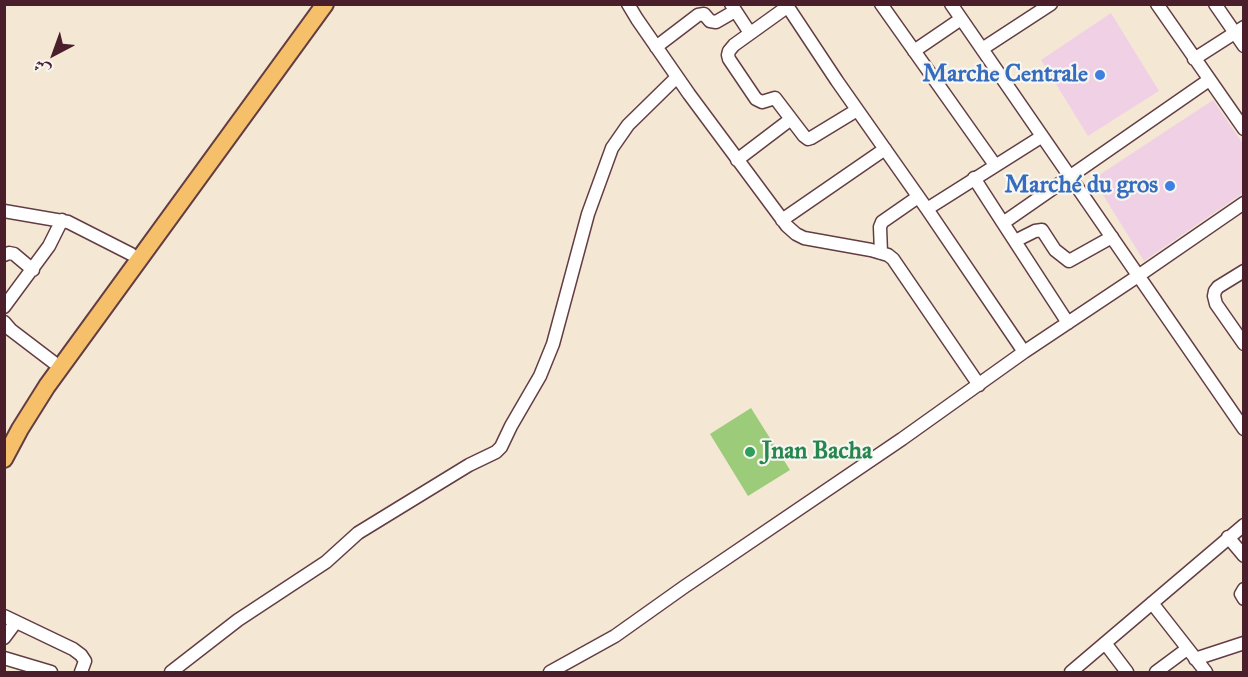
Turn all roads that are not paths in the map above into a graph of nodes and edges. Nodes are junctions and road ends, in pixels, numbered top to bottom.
1 (312, 4) edge
2 (324, 4) edge
3 (628, 4) edge
4 (881, 4) edge
5 (951, 4) edge
6 (1051, 4) edge
7 (1157, 4) edge
8 (1215, 4) edge
9 (786, 6) edge
10 (733, 8) edge
11 (961, 19) junction
12 (1239, 30) edge
13 (750, 33) junction
14 (1244, 46) edge
15 (656, 47) junction
16 (982, 49) junction
17 (914, 51) junction
18 (1194, 59) junction
19 (677, 77) junction
20 (1209, 80) junction
21 (857, 110) junction
22 (791, 119) junction
23 (1244, 129) edge
24 (1041, 136) junction
25 (885, 149) junction
26 (737, 160) junction
27 (995, 165) junction
28 (1069, 177) junction
29 (974, 178) junction
30 (918, 197) junction
31 (1242, 207) edge
32 (927, 209) junction
33 (4, 211) edge
34 (62, 220) junction
35 (782, 220) junction
36 (1003, 223) junction
37 (1112, 237) junction
38 (1015, 241) junction
39 (881, 253) junction
40 (131, 254) junction
41 (4, 255) edge
42 (33, 270) junction
43 (1244, 271) edge
44 (1138, 276) junction
45 (4, 307) edge
46 (4, 322) edge
47 (1068, 323) junction
48 (1244, 344) edge
49 (1024, 352) junction
50 (53, 363) junction
51 (979, 385) junction
52 (1244, 429) edge
53 (4, 438) edge
54 (4, 459) edge
55 (1244, 525) edge
56 (1228, 537) junction
57 (1244, 556) edge
58 (1244, 589) edge
59 (1244, 599) edge
60 (1152, 603) junction
61 (10, 619) edge
62 (4, 638) edge
63 (1244, 643) edge
64 (1105, 644) junction
65 (1191, 654) junction
66 (4, 658) edge
67 (1086, 668) edge
68 (180, 670) edge
69 (51, 672) edge
70 (81, 672) edge
71 (550, 672) edge
72 (1071, 672) edge
73 (1127, 672) edge
74 (1156, 672) edge
75 (1206, 672) edge

1 - 40 highway
2 - 54 highway
3 - 15 street
4 - 17 street
5 - 11 street
6 - 16 street
7 - 18 street
8 - 12 street
9 - 13 street
9 - 21 street
10 - 13 street
10 - 15 street
11 - 16 street
11 - 17 street
12 - 14 street
12 - 18 street
13 - 22 street
15 - 19 street
16 - 24 street
17 - 27 street
18 - 20 street
19 - 26 street
19 - 68 street
20 - 23 street
20 - 28 street
21 - 22 street
21 - 25 street
22 - 26 street
24 - 27 street
24 - 28 street
25 - 30 street
25 - 35 street
26 - 35 street
27 - 29 street
28 - 36 street
28 - 37 street
29 - 32 street
29 - 36 street
30 - 32 street
30 - 39 street
31 - 44 street
32 - 49 street
33 - 34 street
34 - 40 street
34 - 42 street
35 - 39 street
36 - 38 street
37 - 38 street
37 - 44 street
38 - 47 street
39 - 51 street
40 - 50 highway
41 - 42 street
42 - 45 street
43 - 48 street
44 - 47 street
44 - 52 street
46 - 50 street
47 - 49 street
49 - 51 street
50 - 53 highway
51 - 71 street
55 - 56 street
56 - 57 street
56 - 60 street
58 - 59 street
60 - 64 street
60 - 65 street
61 - 62 street
61 - 70 street
63 - 65 street
64 - 67 street
64 - 73 street
65 - 74 street
65 - 75 street
66 - 69 street
67 - 72 street

